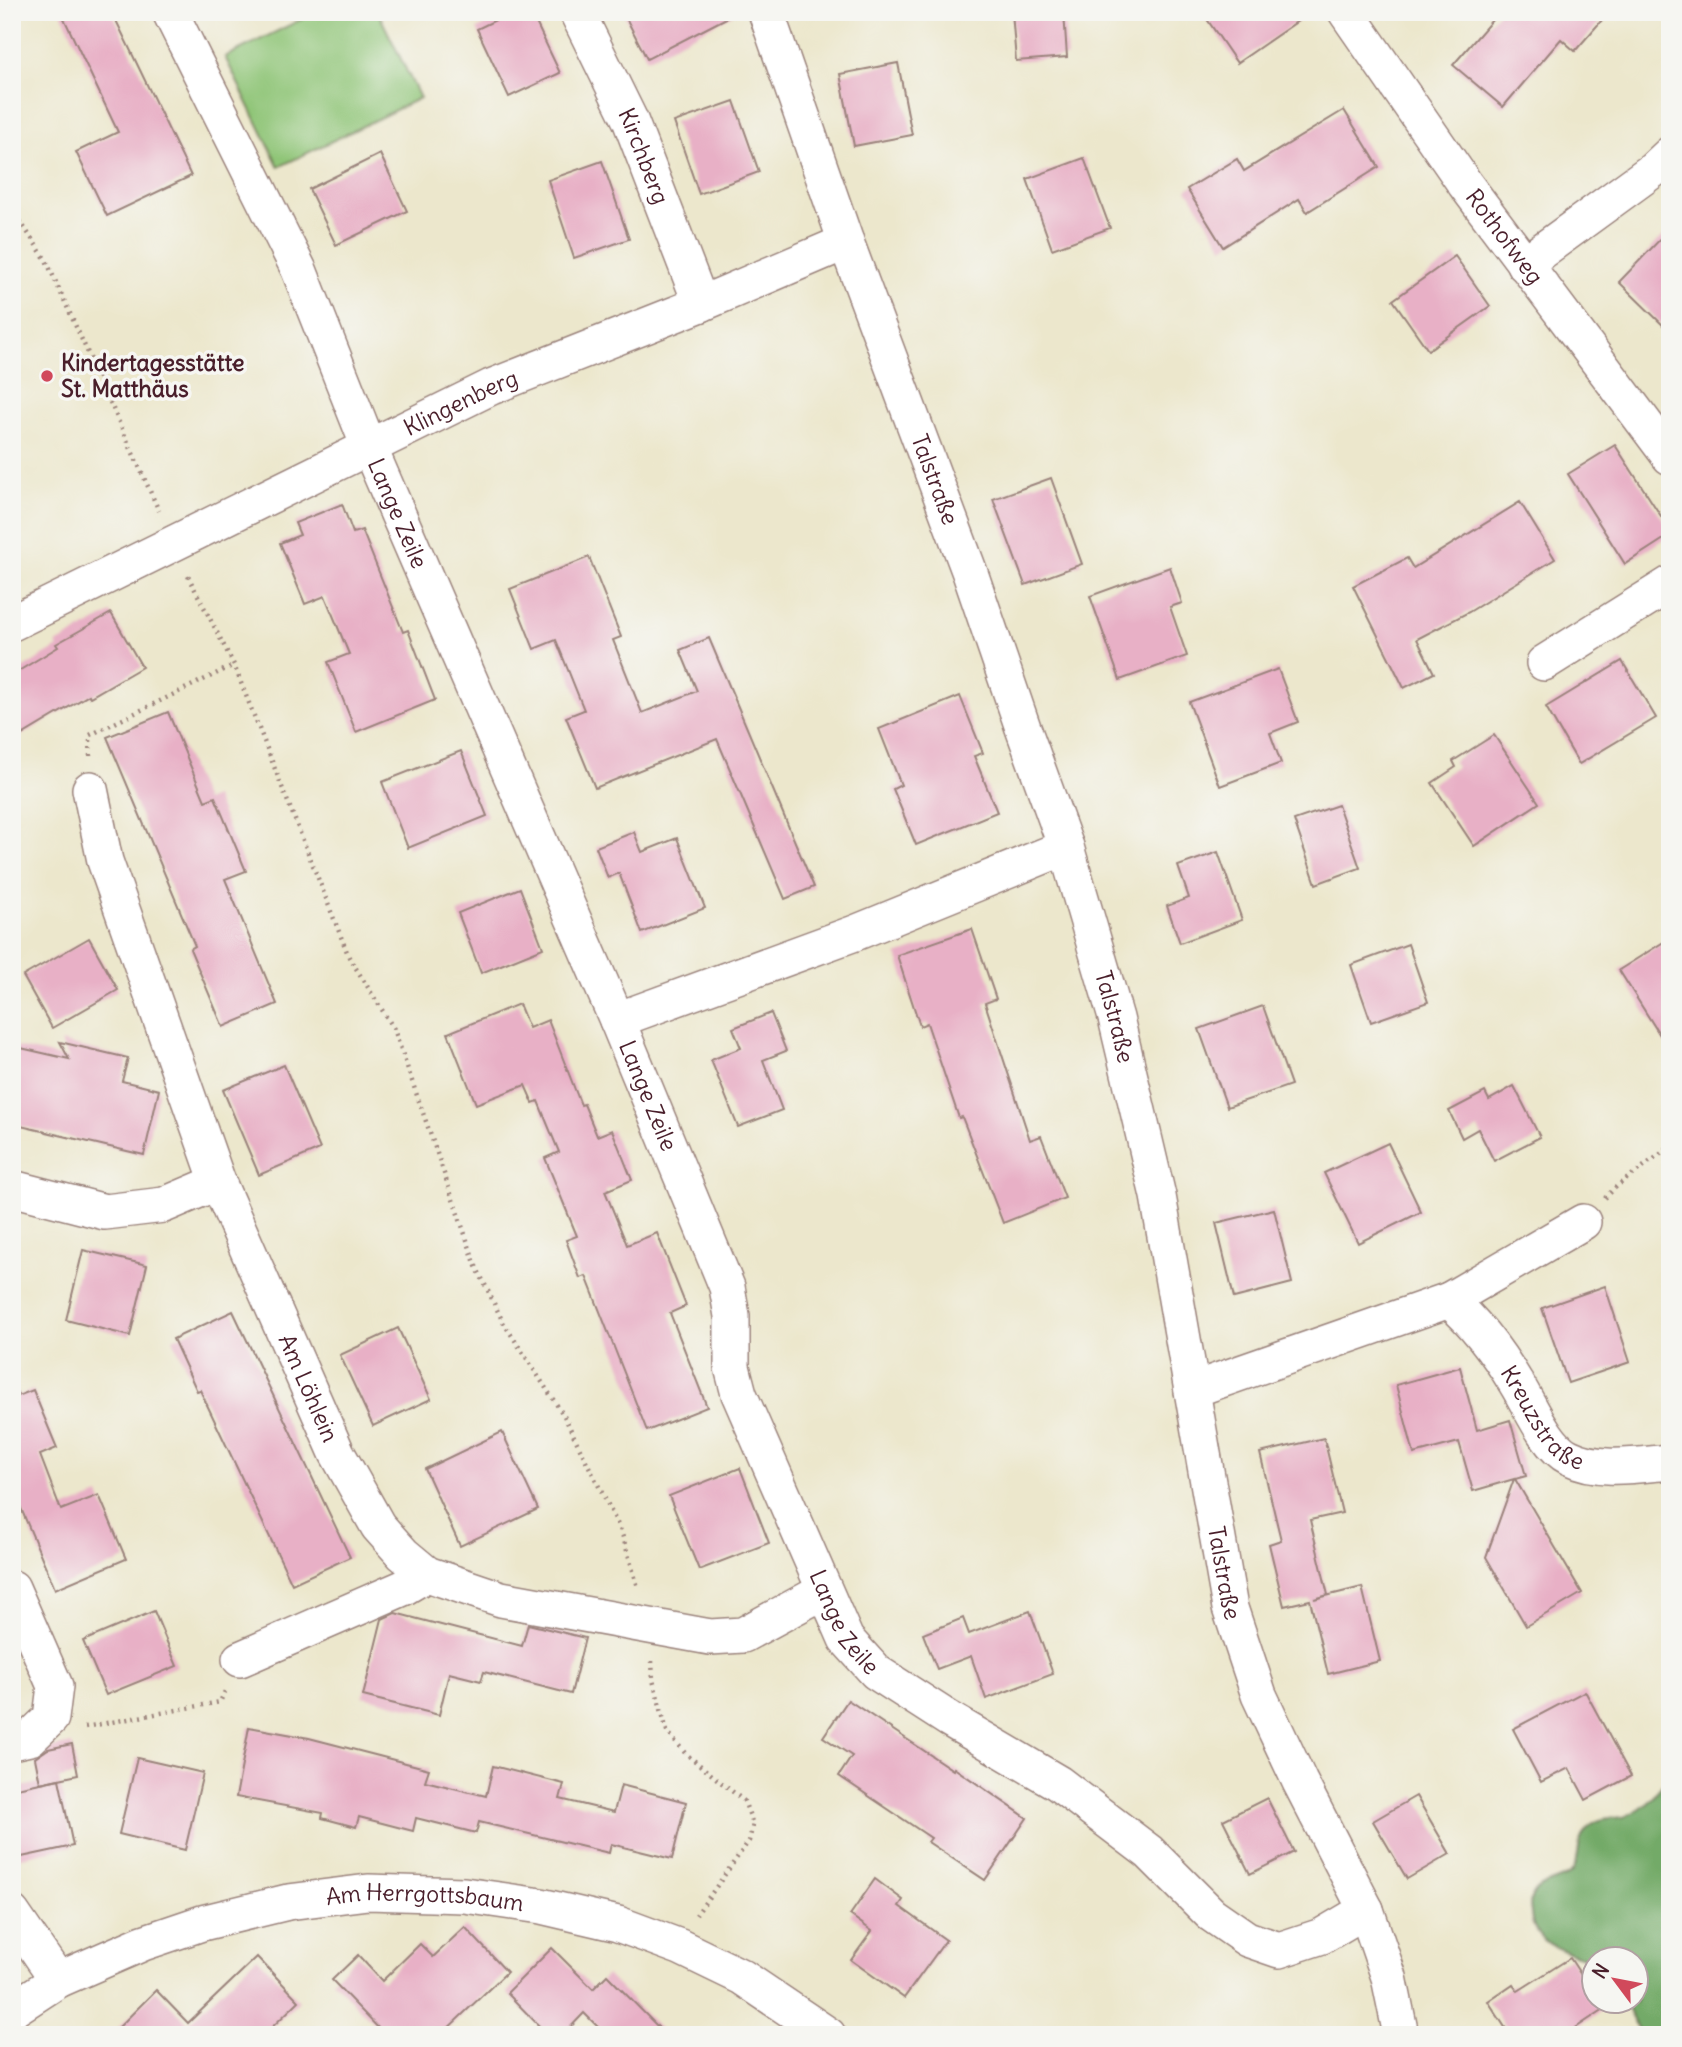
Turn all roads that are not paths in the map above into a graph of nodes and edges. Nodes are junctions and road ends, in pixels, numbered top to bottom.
1 (170, 12) edge
2 (577, 12) edge
3 (766, 12) edge
4 (1346, 12) edge
5 (1670, 154) edge
6 (846, 242) junction
7 (1524, 264) junction
8 (701, 304) junction
9 (369, 447) junction
10 (1670, 457) edge
11 (1670, 584) edge
12 (12, 623) edge
13 (1545, 663) dead end
14 (90, 789) road end
15 (1066, 847) junction
16 (617, 1020) junction
17 (218, 1182) junction
18 (12, 1188) edge
19 (1583, 1222) road end
20 (1449, 1300) junction
21 (1192, 1390) junction
22 (1670, 1462) edge
23 (427, 1574) junction
24 (12, 1588) edge
25 (824, 1591) junction
26 (240, 1659) road end
27 (12, 1742) edge
28 (1366, 1910) junction
29 (12, 1913) edge
30 (58, 1980) junction
31 (12, 2010) edge
32 (828, 2035) edge
33 (1401, 2035) edge

1 - 9 street, Lange Zeile
2 - 8 street, Kirchberg
3 - 6 street, Talstraße
4 - 7 street, Rothofweg
5 - 7 street
6 - 8 street, Klingenberg
6 - 15 street, Talstraße
7 - 10 street, Rothofweg
8 - 9 street, Klingenberg
9 - 12 street, Klingenberg
9 - 16 street, Lange Zeile
11 - 13 street
14 - 17 street, Am Löhlein
15 - 16 street, Lange Zeile
15 - 21 street, Talstraße
16 - 25 street, Lange Zeile
17 - 18 street
17 - 23 street, Am Löhlein
19 - 20 street
20 - 21 street
20 - 22 street, Kreuzstraße
21 - 28 street, Talstraße
23 - 25 street, Am Löhlein
23 - 26 street
24 - 27 street
25 - 28 street, Lange Zeile
28 - 33 street, Talstraße
29 - 30 street
30 - 31 street, Am Herrgottsbaum
30 - 32 street, Am Herrgottsbaum

